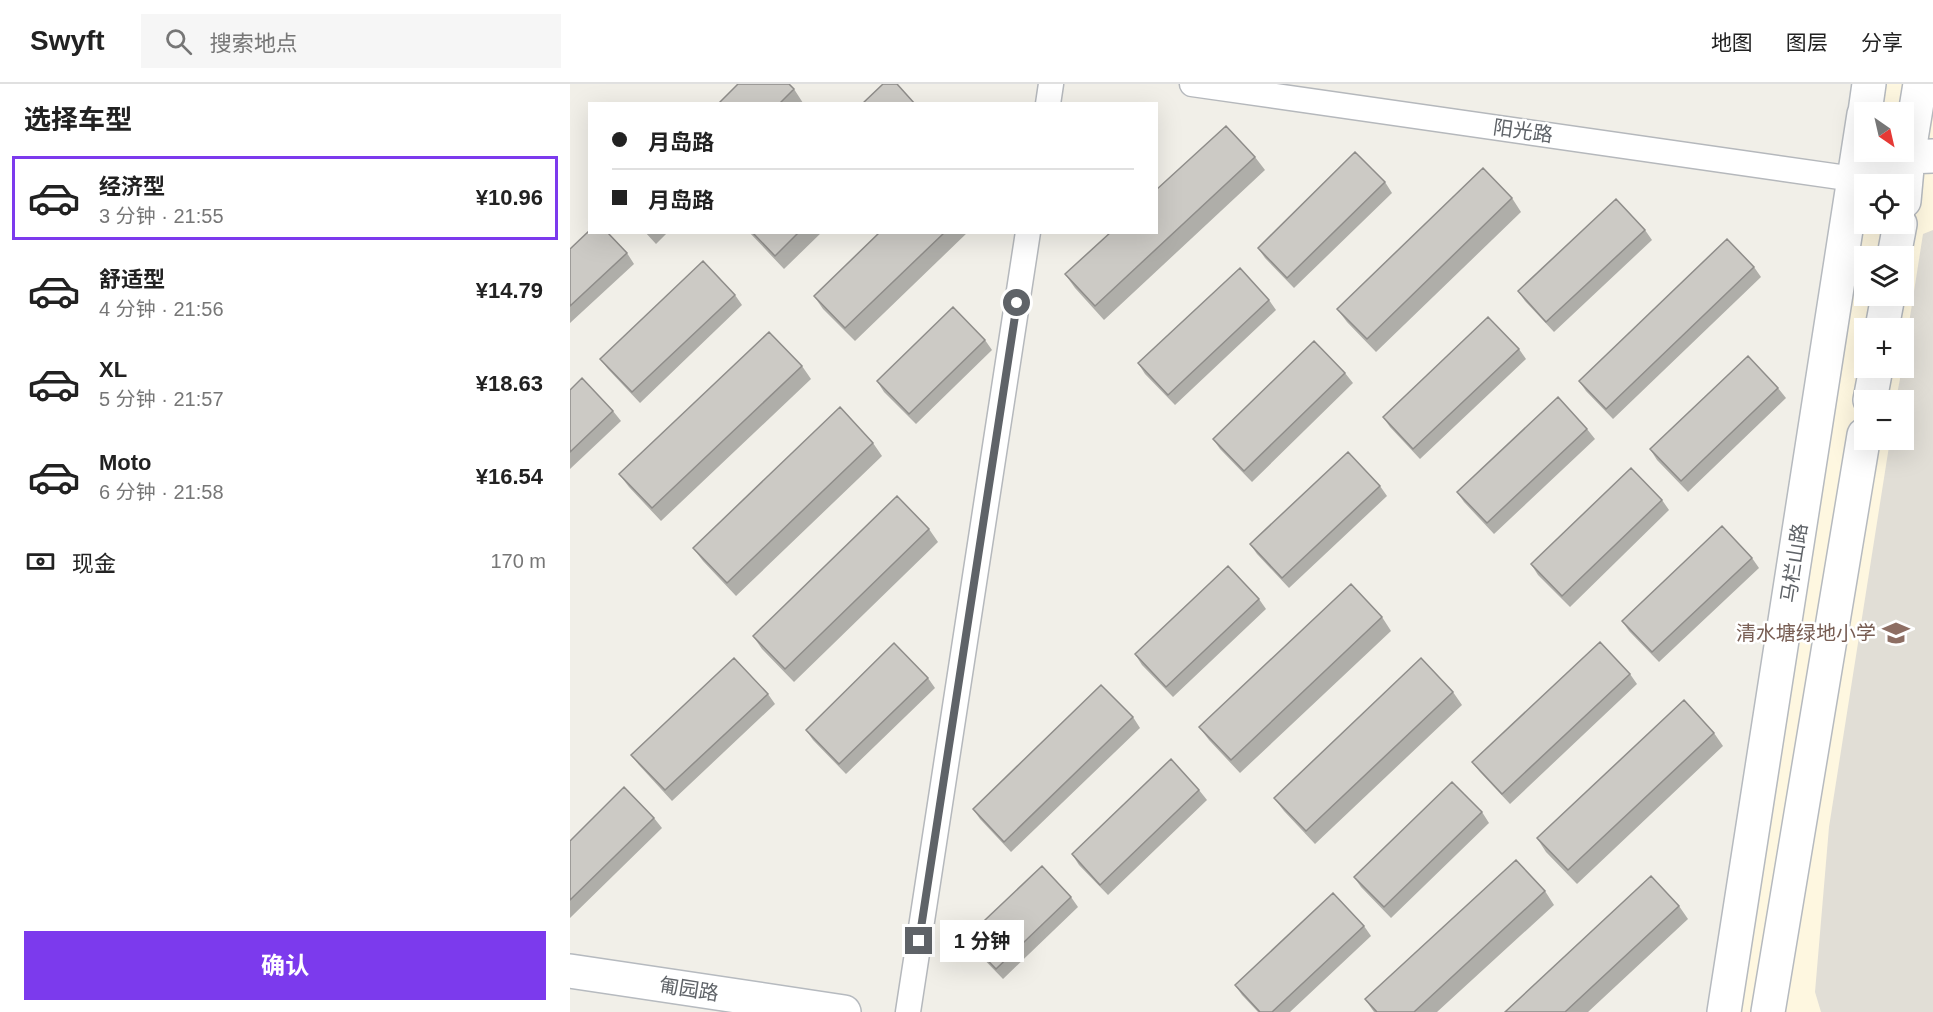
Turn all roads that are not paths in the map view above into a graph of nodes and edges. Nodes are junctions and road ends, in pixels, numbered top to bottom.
1 (1051, 84) edge
2 (1192, 84) edge
3 (1869, 84) edge
4 (1920, 84) edge
5 (1048, 102) edge
6 (1867, 102) edge
7 (1920, 157) edge
8 (1882, 174) edge
9 (1854, 181) edge
10 (1914, 181) edge
11 (1028, 234) edge
12 (1855, 234) edge
13 (1862, 450) edge
14 (570, 971) edge
15 (843, 1012) edge
16 (908, 1012) edge
17 (1724, 1012) edge
18 (1768, 1012) edge

1 - 5 street
2 - 9 street, 阳光路
3 - 6 main road, 马栏山路
4 - 7 main road
7 - 8 main road
7 - 10 main road
11 - 16 street
12 - 17 main road, 马栏山路
13 - 18 main road
14 - 15 main road, 匍园路

